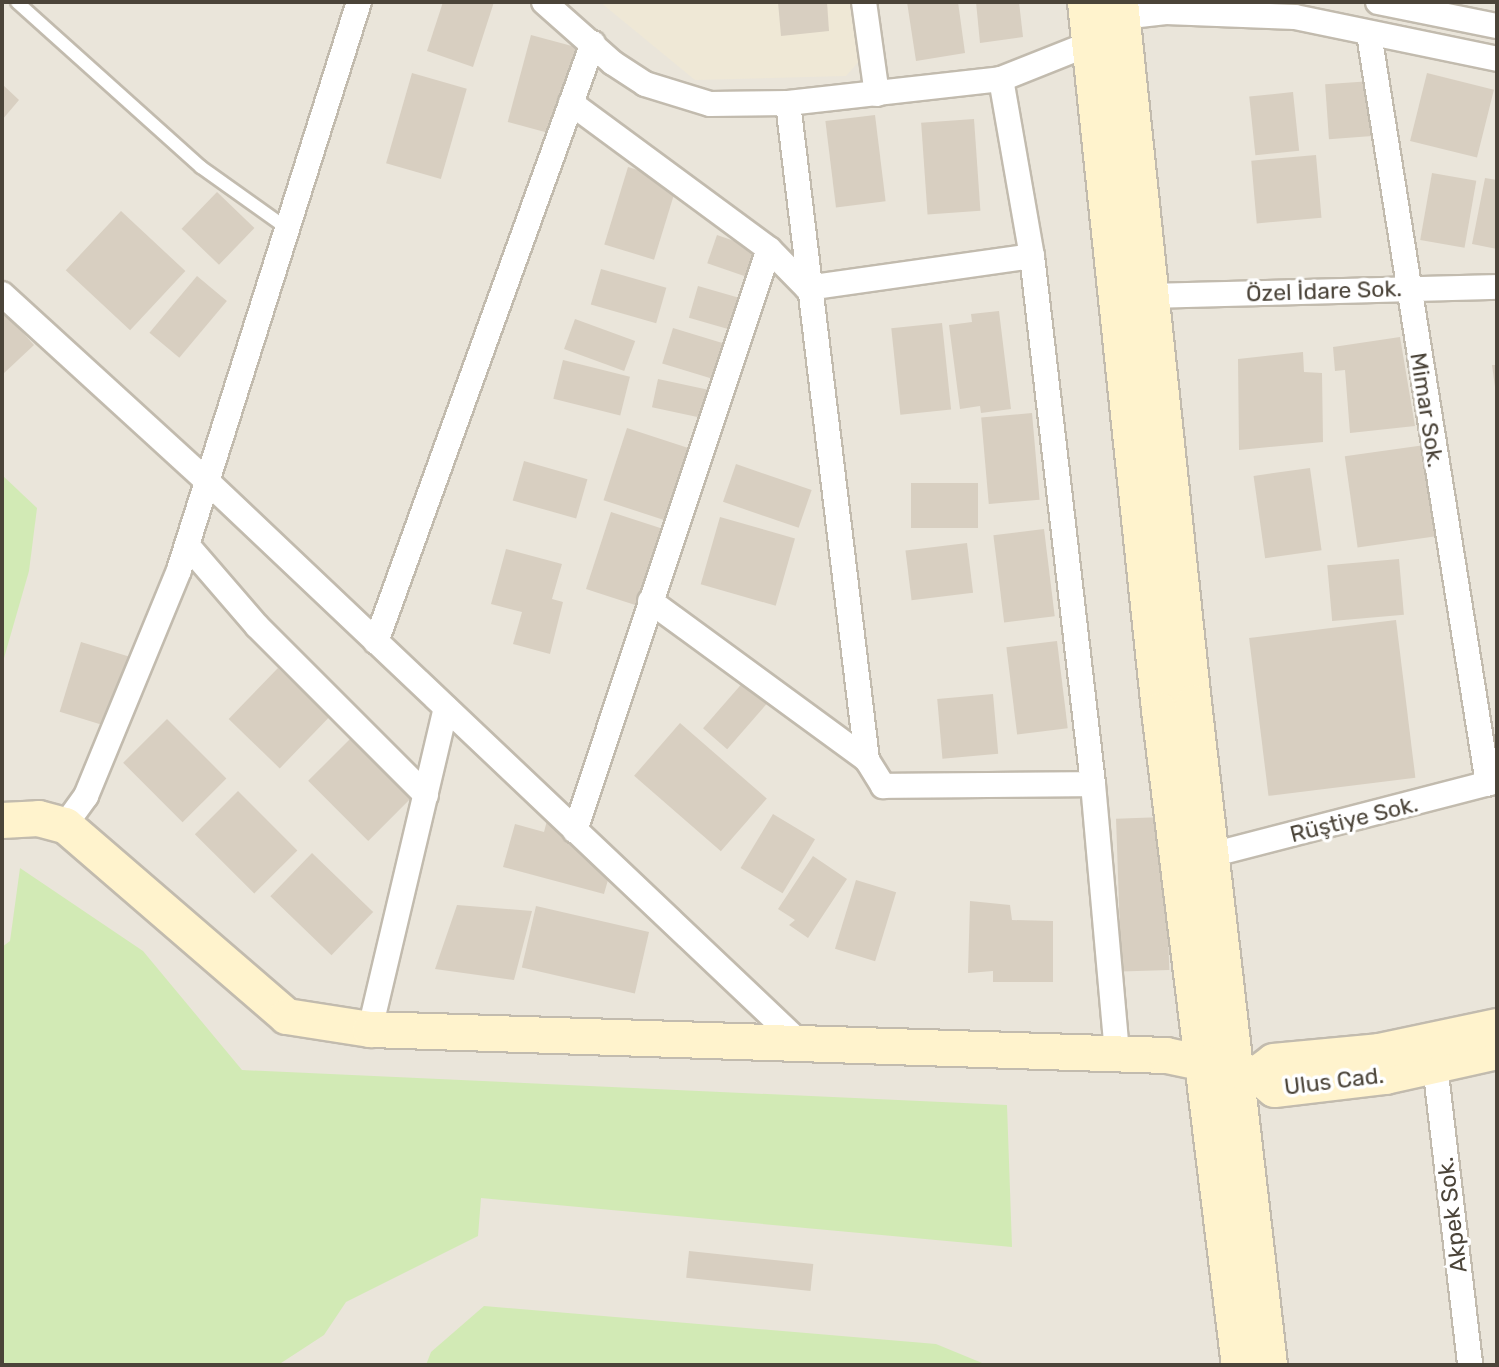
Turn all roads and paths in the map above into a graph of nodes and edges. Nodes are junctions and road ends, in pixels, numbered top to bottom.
1 (17, 2) edge
2 (359, 2) edge
3 (544, 2) edge
4 (864, 2) edge
5 (1085, 2) edge
6 (1378, 2) edge
7 (1121, 9) edge
8 (1497, 26) edge
9 (1369, 34) junction
10 (593, 43) junction
11 (1089, 44) junction
12 (1497, 59) edge
13 (1001, 79) junction
14 (877, 94) junction
15 (571, 103) junction
16 (788, 103) junction
17 (288, 229) junction
18 (769, 249) junction
19 (1032, 256) junction
20 (1497, 286) edge
21 (807, 288) junction
22 (1408, 288) junction
23 (2, 294) edge
24 (1151, 296) junction
25 (209, 483) junction
26 (188, 546) junction
27 (649, 601) junction
28 (376, 642) junction
29 (446, 708) junction
30 (867, 760) junction
31 (1493, 783) edge
32 (1093, 784) junction
33 (426, 795) junction
34 (2, 820) edge
35 (65, 825) junction
36 (575, 831) junction
37 (1211, 855) junction
38 (1497, 1026) edge
39 (370, 1029) junction
40 (799, 1042) junction
41 (1497, 1051) edge
42 (1117, 1053) junction
43 (1435, 1065) junction
44 (1231, 1068) junction
45 (1239, 1365) edge
46 (1269, 1365) edge
47 (1469, 1365) edge

1 - 17 lane
2 - 17 street
3 - 10 street
4 - 14 street
5 - 11 main road
6 - 8 street
7 - 9 street
7 - 11 street
7 - 24 main road
9 - 12 street
9 - 22 street, Mimar Sok.
10 - 15 street
10 - 16 street
11 - 13 street
11 - 44 main road
13 - 14 street
13 - 19 street
14 - 16 street
15 - 18 street
15 - 28 street
16 - 21 street
17 - 25 street
18 - 21 street
18 - 27 street
19 - 21 street
19 - 32 street
20 - 22 street, Özel İdare Sok.
21 - 30 street
22 - 24 street, Özel İdare Sok.
22 - 31 street, Mimar Sok.
23 - 25 street
24 - 37 main road
25 - 26 street
25 - 28 street
26 - 33 street
26 - 35 street
27 - 30 street
27 - 36 street
28 - 29 street
29 - 33 street
29 - 36 street
30 - 32 street
31 - 37 street, Rüştiye Sok.
32 - 42 street
33 - 39 street
34 - 35 main road
35 - 39 main road
36 - 40 street
37 - 44 main road
38 - 44 main road, Ulus Cad.
39 - 40 main road
40 - 42 main road
41 - 43 main road, Ulus Cad.
42 - 44 main road
43 - 44 main road, Ulus Cad.
43 - 47 street, Akpek Sok.
44 - 45 main road
44 - 46 main road

